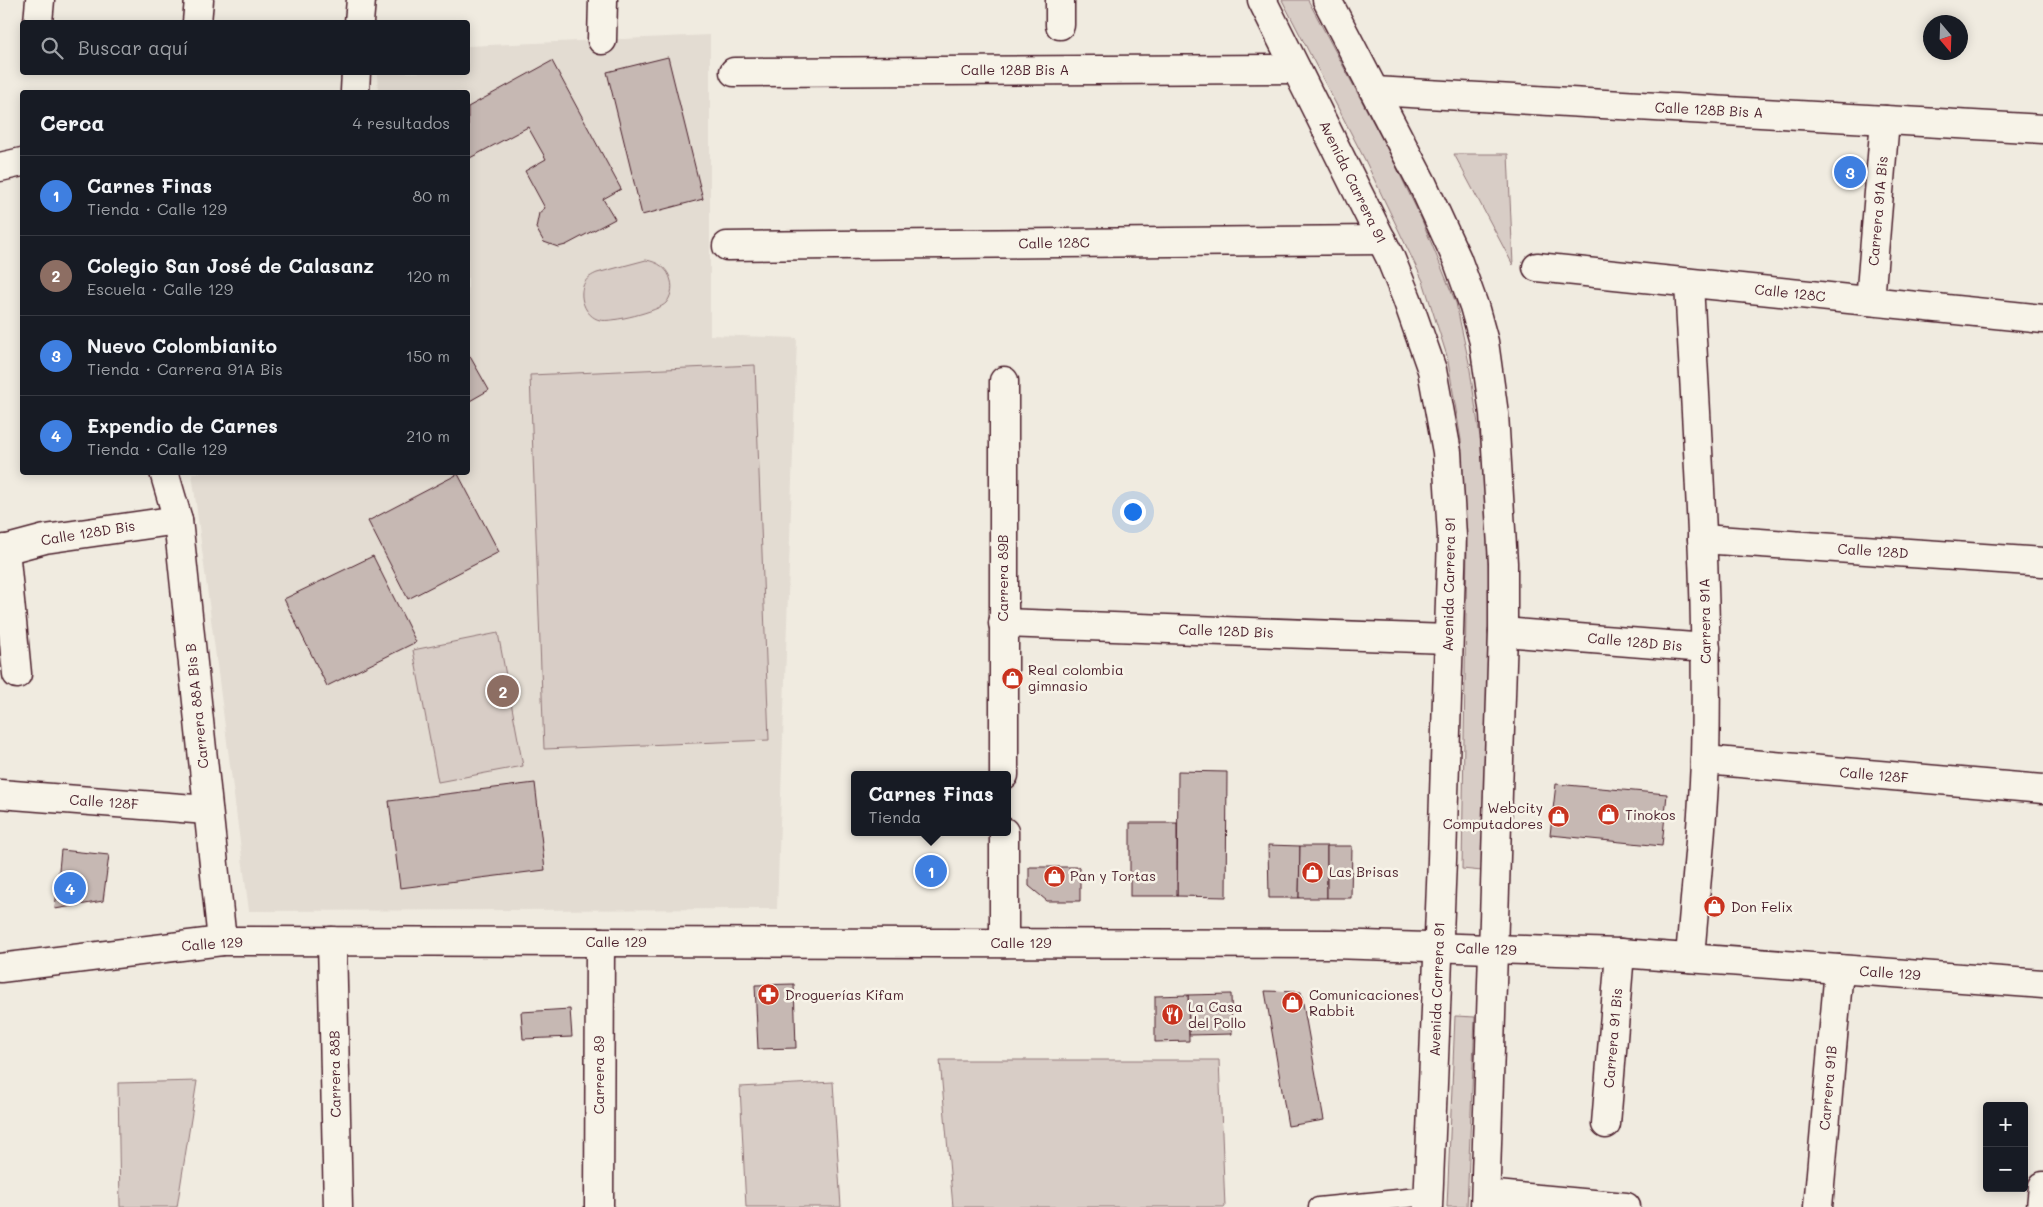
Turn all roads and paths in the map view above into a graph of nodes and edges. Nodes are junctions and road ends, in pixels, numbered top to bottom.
1 (40, 0) edge
2 (199, 0) edge
3 (360, 0) edge
4 (603, 0) edge
5 (1262, 0) edge
6 (1327, 0) edge
7 (38, 20) edge
8 (198, 20) edge
9 (359, 20) edge
10 (602, 40) dead end
11 (1296, 69) junction
12 (734, 72) dead end
13 (1375, 91) junction
14 (1885, 120) junction
15 (2043, 129) edge
16 (20, 162) edge
17 (0, 167) edge
18 (1382, 240) junction
19 (727, 246) dead end
20 (1537, 268) dead end
21 (1689, 283) junction
22 (1870, 301) junction
23 (2043, 319) edge
24 (1004, 381) dead end
25 (165, 475) edge
26 (178, 520) junction
27 (1702, 539) junction
28 (2, 550) edge
29 (2043, 562) edge
30 (1004, 623) junction
31 (1503, 632) junction
32 (1448, 639) junction
33 (1706, 648) junction
34 (17, 674) dead end
35 (1705, 760) junction
36 (1004, 771) edge
37 (2043, 789) edge
38 (0, 794) edge
39 (208, 810) junction
40 (1004, 836) edge
41 (222, 941) junction
42 (332, 941) junction
43 (600, 942) junction
44 (1004, 943) junction
45 (1438, 947) junction
46 (1494, 949) junction
47 (1620, 953) junction
48 (1690, 958) junction
49 (0, 968) edge
50 (1839, 969) junction
51 (2043, 984) edge
52 (1606, 1124) dead end
53 (2043, 1186) edge
54 (1428, 1201) edge
55 (1485, 1201) edge
56 (338, 1207) edge
57 (599, 1207) edge
58 (1318, 1207) edge
59 (1626, 1207) edge
60 (1818, 1207) edge
61 (2041, 1207) edge

1 - 7 street
2 - 8 street
3 - 9 street
4 - 10 street
5 - 11 street, Avenida Carrera 91
6 - 13 street
11 - 12 street, Calle 128B Bis A
11 - 18 street, Avenida Carrera 91
13 - 14 street, Calle 128B Bis A
13 - 31 street
14 - 15 street, Calle 128B Bis A
14 - 22 street, Carrera 91A Bis
16 - 17 street
18 - 19 street, Calle 128C
18 - 32 street, Avenida Carrera 91
20 - 21 street, Calle 128C
21 - 22 street, Calle 128C
21 - 27 street, Carrera 91A
22 - 23 street, Calle 128C
24 - 30 street, Carrera 89B
25 - 26 street, Carrera 88A Bis B
26 - 28 street, Calle 128D Bis
26 - 39 street, Carrera 88A Bis B
27 - 29 street, Calle 128D
27 - 33 street, Carrera 91A
28 - 34 street
30 - 32 street, Calle 128D Bis
30 - 36 street, Carrera 89B
31 - 33 street, Calle 128D Bis
31 - 46 street
32 - 45 street, Avenida Carrera 91
33 - 35 street, Carrera 91A
35 - 37 street, Calle 128F
35 - 48 street, Carrera 91A
38 - 39 street, Calle 128F
39 - 41 street, Carrera 88A Bis B
40 - 44 street
41 - 42 street, Calle 129
41 - 49 street, Calle 129
42 - 43 street, Calle 129
42 - 56 street, Carrera 88B
43 - 44 street, Calle 129
43 - 57 street, Carrera 89
44 - 45 street, Calle 129
45 - 46 street, Calle 129
45 - 54 street, Avenida Carrera 91
46 - 47 street, Calle 129
46 - 55 street
47 - 48 street, Calle 129
47 - 52 street, Carrera 91 Bis
48 - 50 street, Calle 129
50 - 51 street, Calle 129
50 - 60 street, Carrera 91B
53 - 61 street
54 - 58 lane
55 - 59 street

